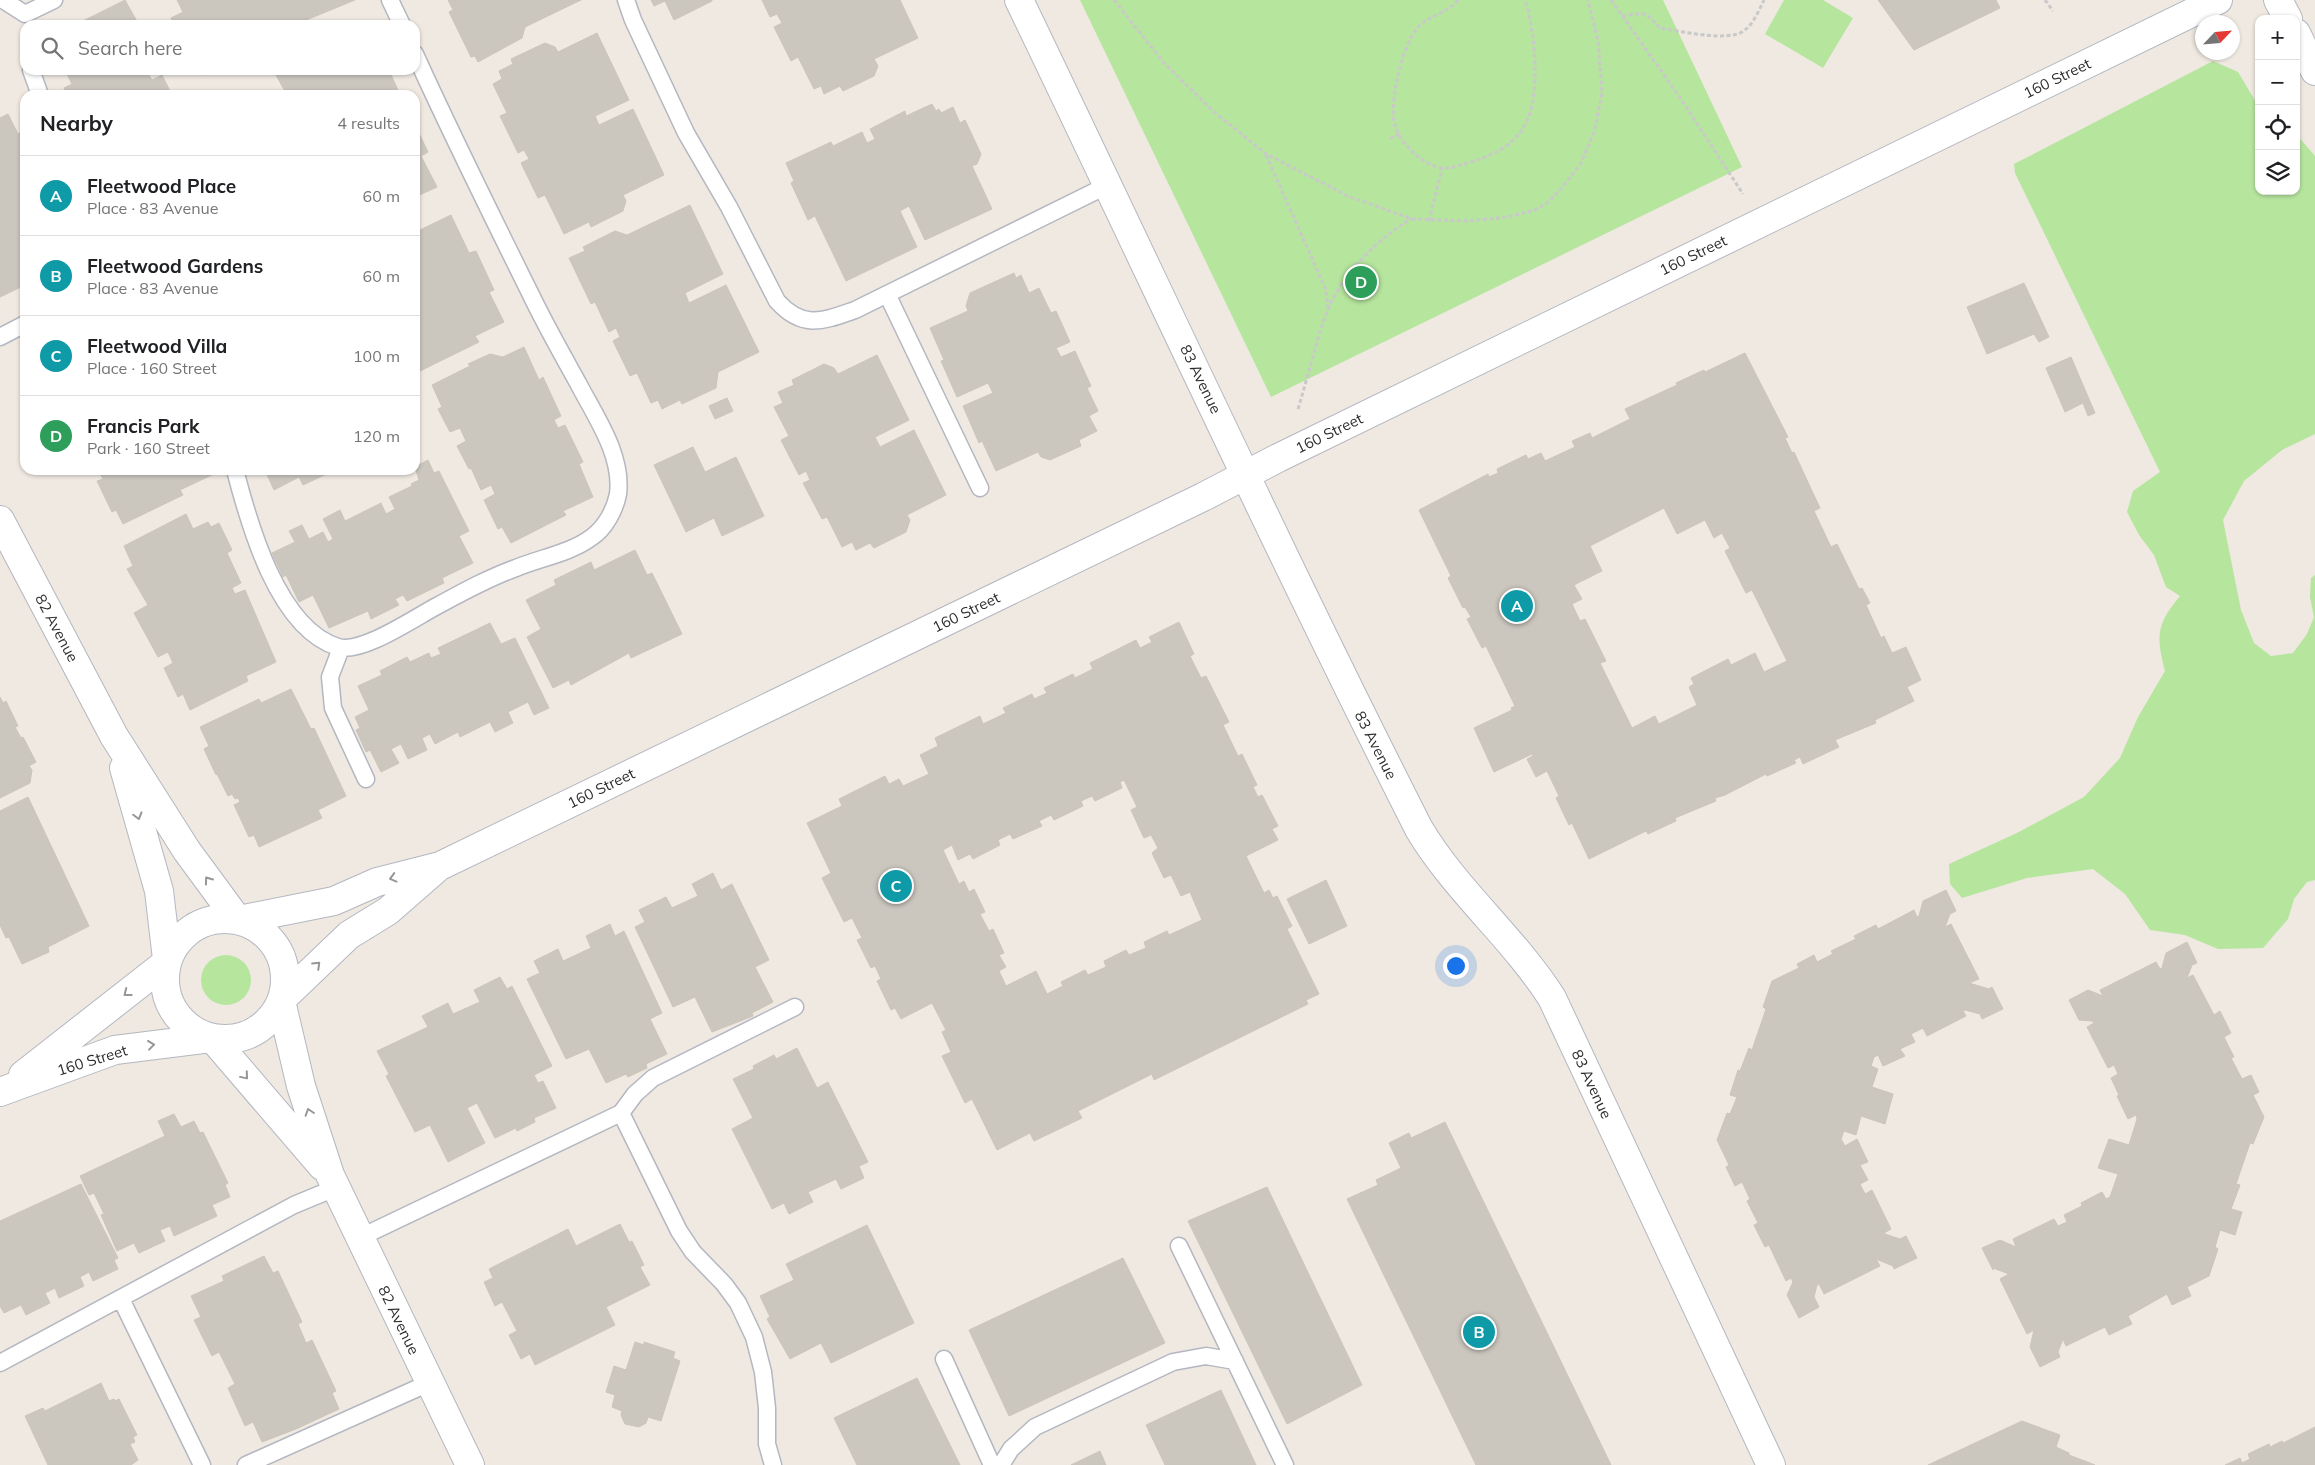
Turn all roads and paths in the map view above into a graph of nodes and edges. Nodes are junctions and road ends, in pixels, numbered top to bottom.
1 (3, 0) edge
2 (54, 0) edge
3 (390, 0) edge
4 (626, 0) edge
5 (1019, 0) edge
6 (1114, 0) edge
7 (1458, 0) edge
8 (1525, 0) edge
9 (1588, 0) edge
10 (1611, 0) edge
11 (1764, 0) edge
12 (2045, 0) edge
13 (2218, 0) edge
14 (2278, 0) edge
15 (2053, 11) dead end
16 (2286, 15) edge
17 (1622, 16) junction
18 (25, 19) edge
19 (400, 20) edge
20 (2300, 41) edge
21 (420, 64) edge
22 (2315, 71) edge
23 (32, 75) edge
24 (38, 90) edge
25 (1399, 134) junction
26 (1390, 139) dead end
27 (1266, 154) junction
28 (1442, 168) junction
29 (1108, 185) junction
30 (1743, 194) dead end
31 (1412, 219) junction
32 (1429, 221) junction
33 (887, 294) junction
34 (1327, 312) junction
35 (20, 327) edge
36 (0, 337) edge
37 (1298, 409) dead end
38 (236, 475) edge
39 (1246, 475) junction
40 (980, 488) dead end
41 (0, 520) edge
42 (341, 648) junction
43 (114, 736) junction
44 (366, 779) dead end
45 (440, 866) junction
46 (238, 920) junction
47 (167, 961) junction
48 (282, 1000) junction
49 (795, 1007) dead end
50 (212, 1038) junction
51 (2, 1091) edge
52 (621, 1113) junction
53 (333, 1181) junction
54 (359, 1238) junction
55 (1179, 1246) dead end
56 (121, 1299) junction
57 (944, 1359) dead end
58 (1235, 1361) junction
59 (0, 1364) edge
60 (429, 1383) junction
61 (202, 1465) edge
62 (246, 1465) edge
63 (470, 1465) edge
64 (773, 1465) edge
65 (992, 1465) edge
66 (1001, 1465) edge
67 (1285, 1465) edge
68 (1771, 1465) edge

1 - 18 lane
2 - 18 lane
3 - 19 lane
4 - 33 lane
5 - 29 street, 83 Avenue
6 - 27 path
7 - 25 path
8 - 28 path
9 - 32 path
10 - 17 path
11 - 17 path
12 - 15 path
13 - 39 street, 160 Street
14 - 16 street
17 - 30 path
20 - 22 street
21 - 42 lane
23 - 24 lane
25 - 26 path
25 - 28 path
27 - 31 path
27 - 34 path
28 - 32 path
29 - 33 lane
29 - 39 street, 83 Avenue
31 - 32 path
31 - 34 path
33 - 40 lane
34 - 37 path
35 - 36 lane
38 - 42 lane
39 - 45 street, 160 Street
39 - 68 street, 83 Avenue
41 - 43 street, 82 Avenue
42 - 44 lane
46 -> 43 street, 82 Avenue
43 -> 47 street, 82 Avenue
45 -> 46 street, 160 Street
48 -> 45 street, 160 Street
46 - 47 street
46 - 48 street
47 - 50 street
47 -> 51 street, 160 Street
48 - 50 street
53 -> 48 street, 82 Avenue
49 - 52 lane
51 -> 50 street, 160 Street
50 -> 53 street, 82 Avenue
52 - 54 lane
52 - 64 lane
53 - 54 street, 82 Avenue
53 - 56 lane
54 - 60 street, 82 Avenue
55 - 58 lane
56 - 59 lane
56 - 61 lane
57 - 65 lane
58 - 66 lane
58 - 67 lane
60 - 62 lane
60 - 63 street, 82 Avenue

